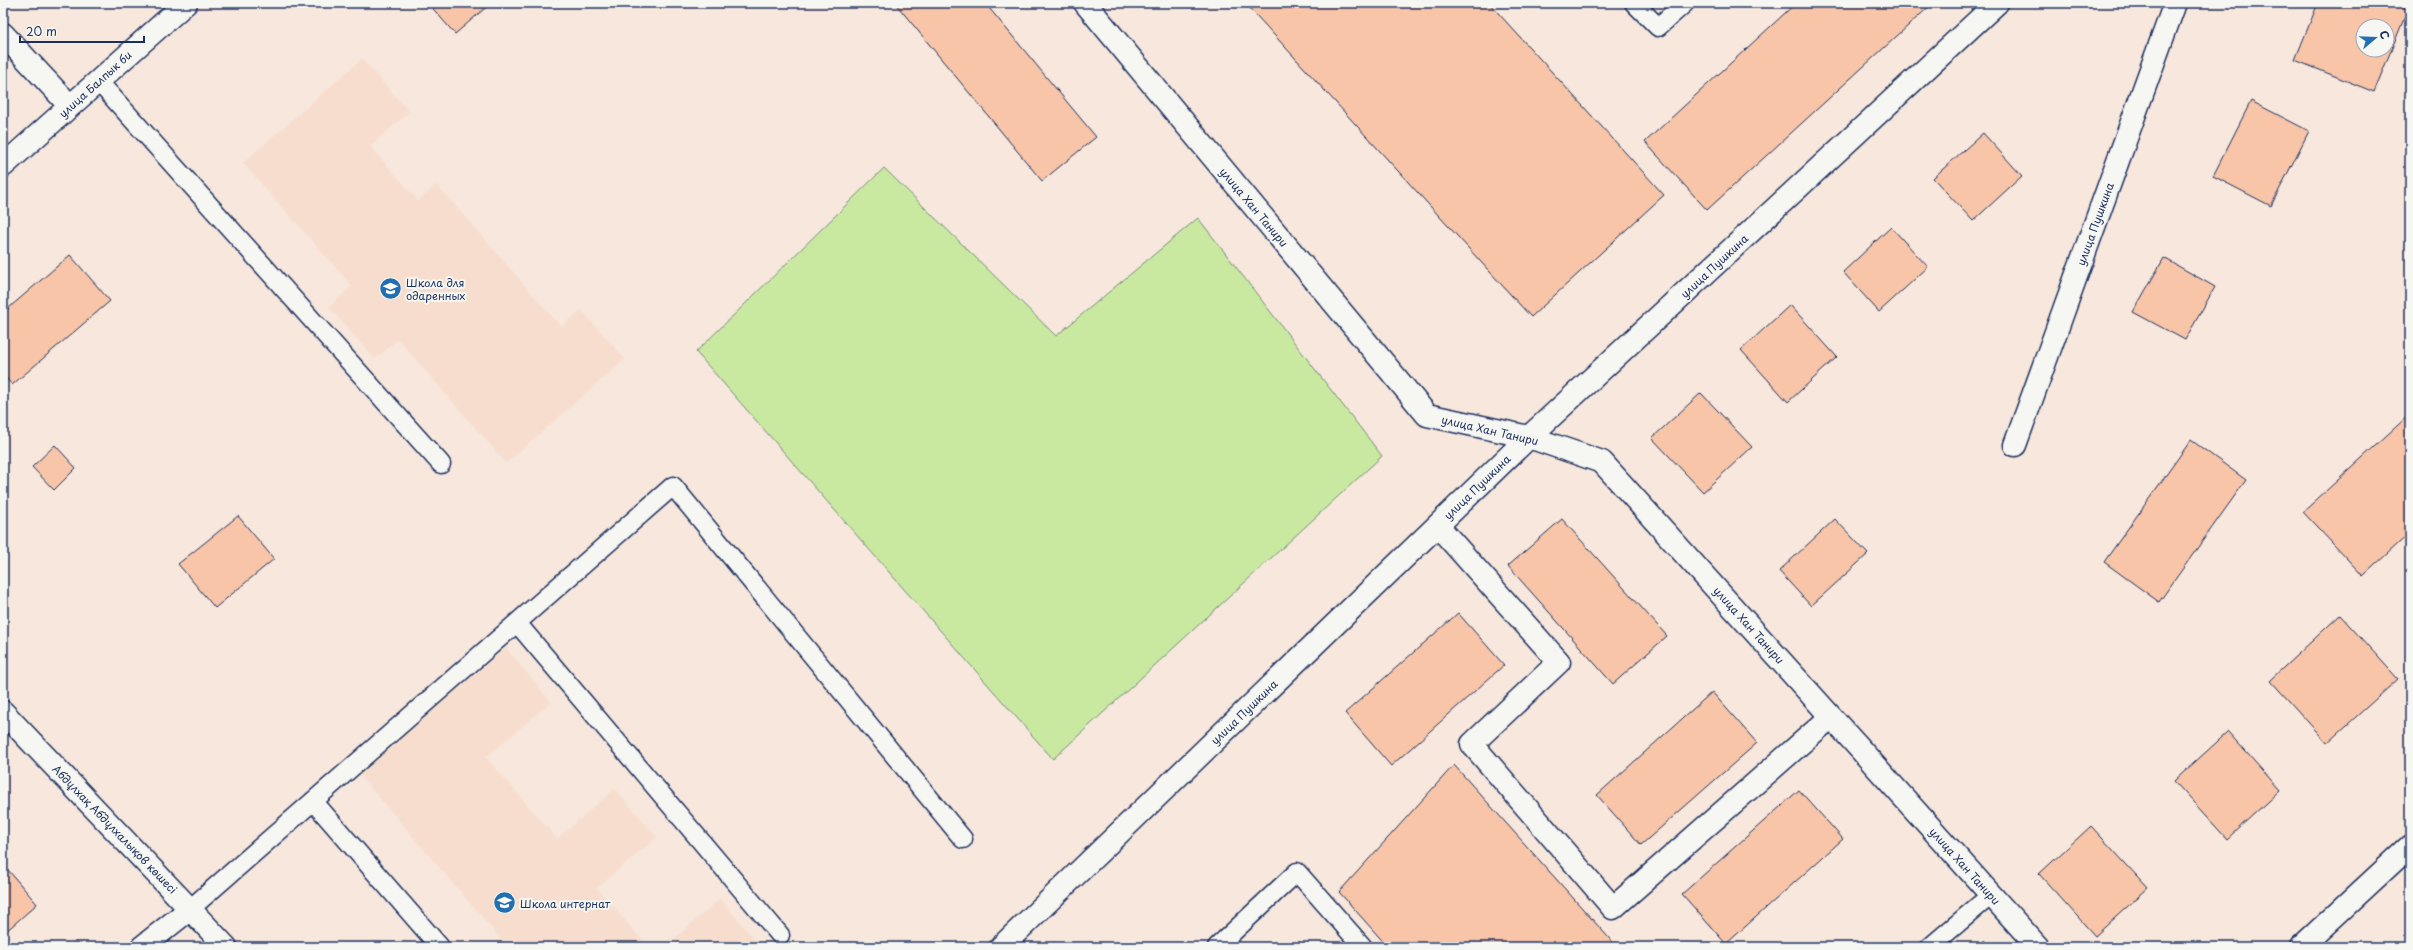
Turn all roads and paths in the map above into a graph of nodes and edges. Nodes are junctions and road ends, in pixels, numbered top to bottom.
1 (186, 3) edge
2 (1085, 3) edge
3 (1634, 3) edge
4 (1685, 3) edge
5 (1997, 3) edge
6 (2175, 3) edge
7 (3, 34) edge
8 (98, 81) junction
9 (70, 106) junction
10 (3, 166) edge
11 (1529, 437) junction
12 (2015, 445) dead end
13 (441, 464) dead end
14 (1438, 526) junction
15 (517, 623) junction
16 (3, 712) edge
17 (1831, 717) junction
18 (313, 801) junction
19 (963, 839) dead end
20 (2410, 846) edge
21 (1991, 895) junction
22 (190, 909) junction
23 (780, 935) dead end
24 (142, 947) edge
25 (226, 947) edge
26 (440, 947) edge
27 (1000, 947) edge
28 (1217, 947) edge
29 (1363, 947) edge
30 (1930, 947) edge
31 (2038, 947) edge
32 (2301, 947) edge

1 - 8 street, улица Балпык би
2 - 11 street, улица Хан Танири
3 - 4 lane
5 - 11 street, улица Пушкина
6 - 12 street, улица Пушкина
7 - 9 street
8 - 9 street, улица Балпык би
8 - 13 lane
9 - 10 street, улица Балпык би
11 - 14 street, улица Пушкина
11 - 17 street, улица Хан Танири
14 - 17 street
14 - 27 street, улица Пушкина
15 - 18 lane
15 - 19 lane
15 - 23 lane
16 - 22 street, Абдұлхақ Абдұлхалықов көшесі
17 - 21 street, улица Хан Танири
18 - 22 lane
18 - 26 lane
20 - 32 street
21 - 30 lane
21 - 31 street, улица Хан Танири
22 - 24 street
22 - 25 street, Абдұлхақ Абдұлхалықов көшесі
28 - 29 lane

